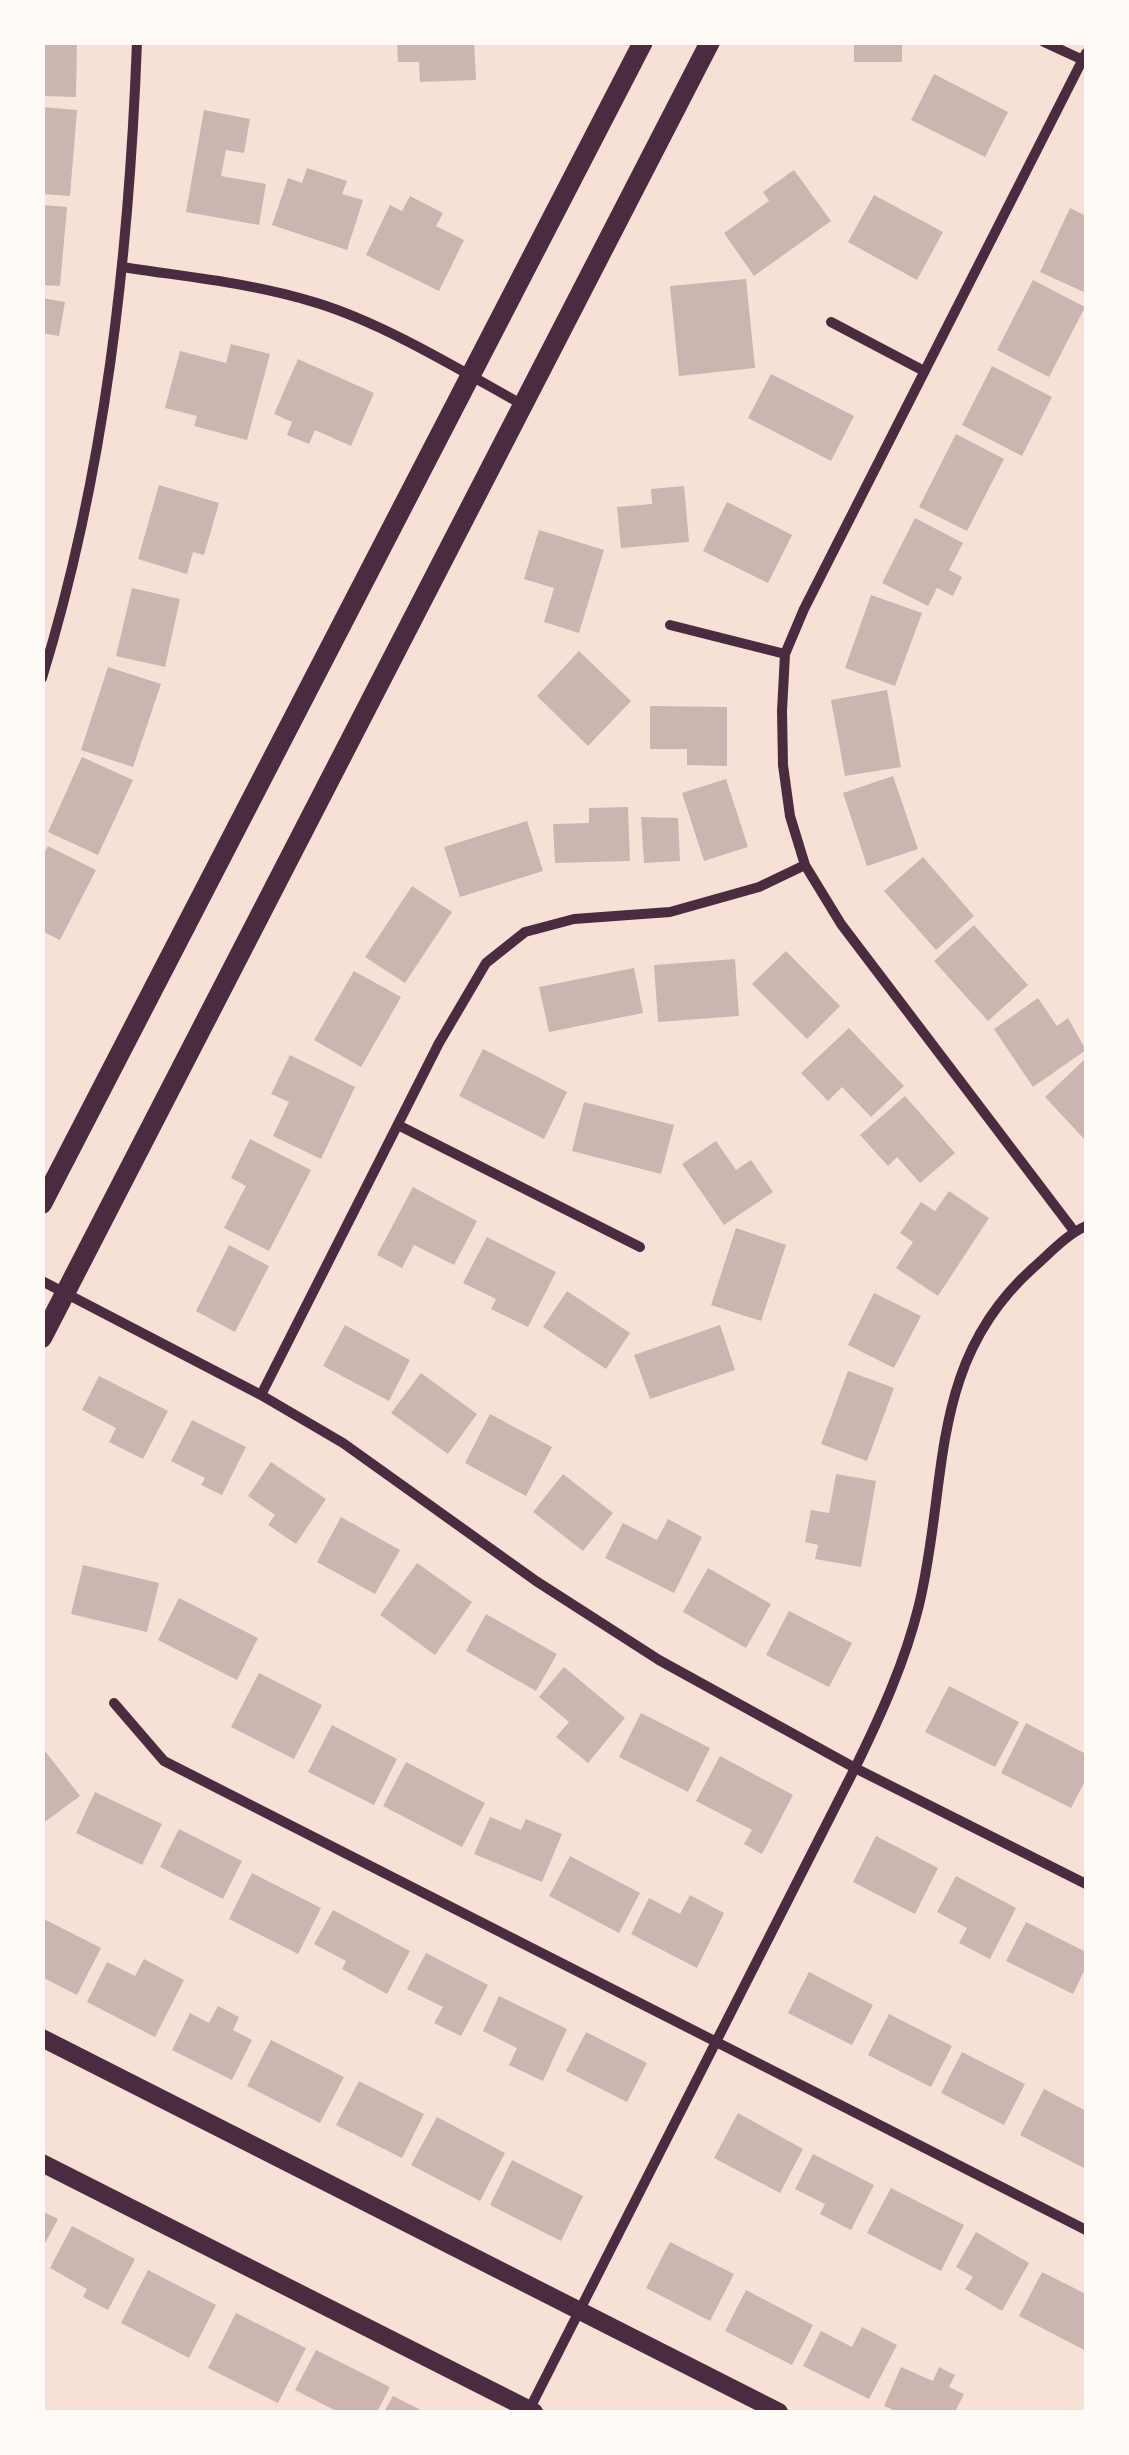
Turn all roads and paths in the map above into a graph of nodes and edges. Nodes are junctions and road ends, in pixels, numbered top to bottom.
1 (137, 42) edge
2 (643, 42) edge
3 (710, 42) edge
4 (1044, 42) edge
5 (1084, 56) edge
6 (122, 267) junction
7 (831, 322) dead end
8 (924, 371) junction
9 (472, 377) junction
10 (524, 406) junction
11 (670, 625) dead end
12 (785, 654) junction
13 (42, 678) edge
14 (805, 864) junction
15 (398, 1126) junction
16 (42, 1204) edge
17 (1086, 1226) edge
18 (1074, 1231) junction
19 (640, 1248) dead end
20 (42, 1280) edge
21 (66, 1293) junction
22 (42, 1338) edge
23 (261, 1395) junction
24 (114, 1702) dead end
25 (854, 1768) junction
26 (1086, 1884) edge
27 (42, 2038) edge
28 (716, 2040) junction
29 (42, 2163) edge
30 (1086, 2230) edge
31 (579, 2311) junction
32 (530, 2412) edge
33 (779, 2412) edge

1 - 6 street
2 - 9 main road
3 - 10 main road
4 - 5 street
5 - 8 street
6 - 9 street
6 - 13 street
7 - 8 street
8 - 12 street
9 - 10 street
9 - 16 main road
10 - 21 main road
11 - 12 street
12 - 14 street
14 - 15 street
14 - 18 street
15 - 19 street
15 - 23 street
17 - 18 street
18 - 25 street
20 - 21 street
21 - 22 main road
21 - 23 street
23 - 25 street
24 - 28 street
25 - 26 street
25 - 28 street
27 - 31 street
28 - 30 street
28 - 31 street
29 - 32 street
31 - 32 street
31 - 33 street

